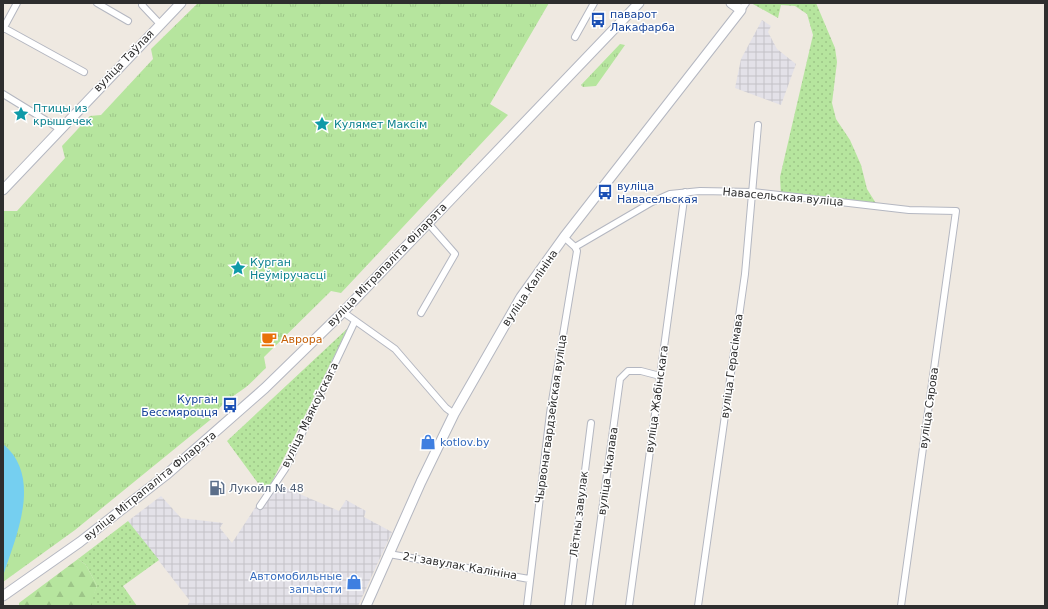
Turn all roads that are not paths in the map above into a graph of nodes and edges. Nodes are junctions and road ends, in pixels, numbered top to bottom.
1 (17, 3) edge
2 (96, 3) edge
3 (143, 3) edge
4 (181, 3) edge
5 (594, 3) edge
6 (639, 3) edge
7 (731, 3) edge
8 (744, 6) edge
9 (128, 21) dead end
10 (159, 23) junction
11 (3, 28) edge
12 (575, 37) dead end
13 (84, 72) dead end
14 (3, 94) edge
15 (758, 125) dead end
16 (60, 129) junction
17 (3, 190) edge
18 (685, 192) junction
19 (753, 192) junction
20 (956, 210) joint
21 (428, 223) junction
22 (564, 237) junction
23 (575, 247) junction
24 (343, 312) junction
25 (421, 313) dead end
26 (355, 321) junction
27 (660, 376) junction
28 (454, 414) junction
29 (591, 423) dead end
30 (260, 506) dead end
31 (389, 554) junction
32 (530, 579) junction
33 (6, 594) edge
34 (366, 606) edge
35 (527, 606) edge
36 (568, 606) edge
37 (589, 606) edge
38 (629, 606) edge
39 (698, 606) edge
40 (902, 606) edge

1 - 11 street
2 - 9 street
3 - 10 street
4 - 10 main road, вуліца Таўлая
5 - 12 street
6 - 21 main road, вуліца Мітрапаліта Філарэта
7 - 8 main road
8 - 22 main road, вуліца Калініна
10 - 16 main road, вуліца Таўлая
11 - 13 street
14 - 16 street
15 - 19 street, вуліца Герасімава
16 - 17 main road, вуліца Таўлая
18 - 19 street, Навасельская вуліца
18 - 23 street, Навасельская вуліца
18 - 27 street, вуліца Жабінскага
19 - 20 street, Навасельская вуліца
19 - 39 street, вуліца Герасімава
20 - 40 street, вуліца Сярова
21 - 24 main road, вуліца Мітрапаліта Філарэта
21 - 25 street
22 - 23 street
22 - 28 main road, вуліца Калініна
23 - 32 street, Чырвонагвардзейская вуліца
24 - 26 street
24 - 33 main road, вуліца Мітрапаліта Філарэта
26 - 28 street
26 - 30 street, вуліца Маякоўскага
27 - 37 street, вуліца Чкалава
27 - 38 street, вуліца Жабінскага
28 - 31 main road, вуліца Калініна
29 - 36 street, Лётны завулак
31 - 32 street, 2-і завулак Калініна
31 - 34 main road, вуліца Калініна
32 - 35 street, Чырвонагвардзейская вуліца

